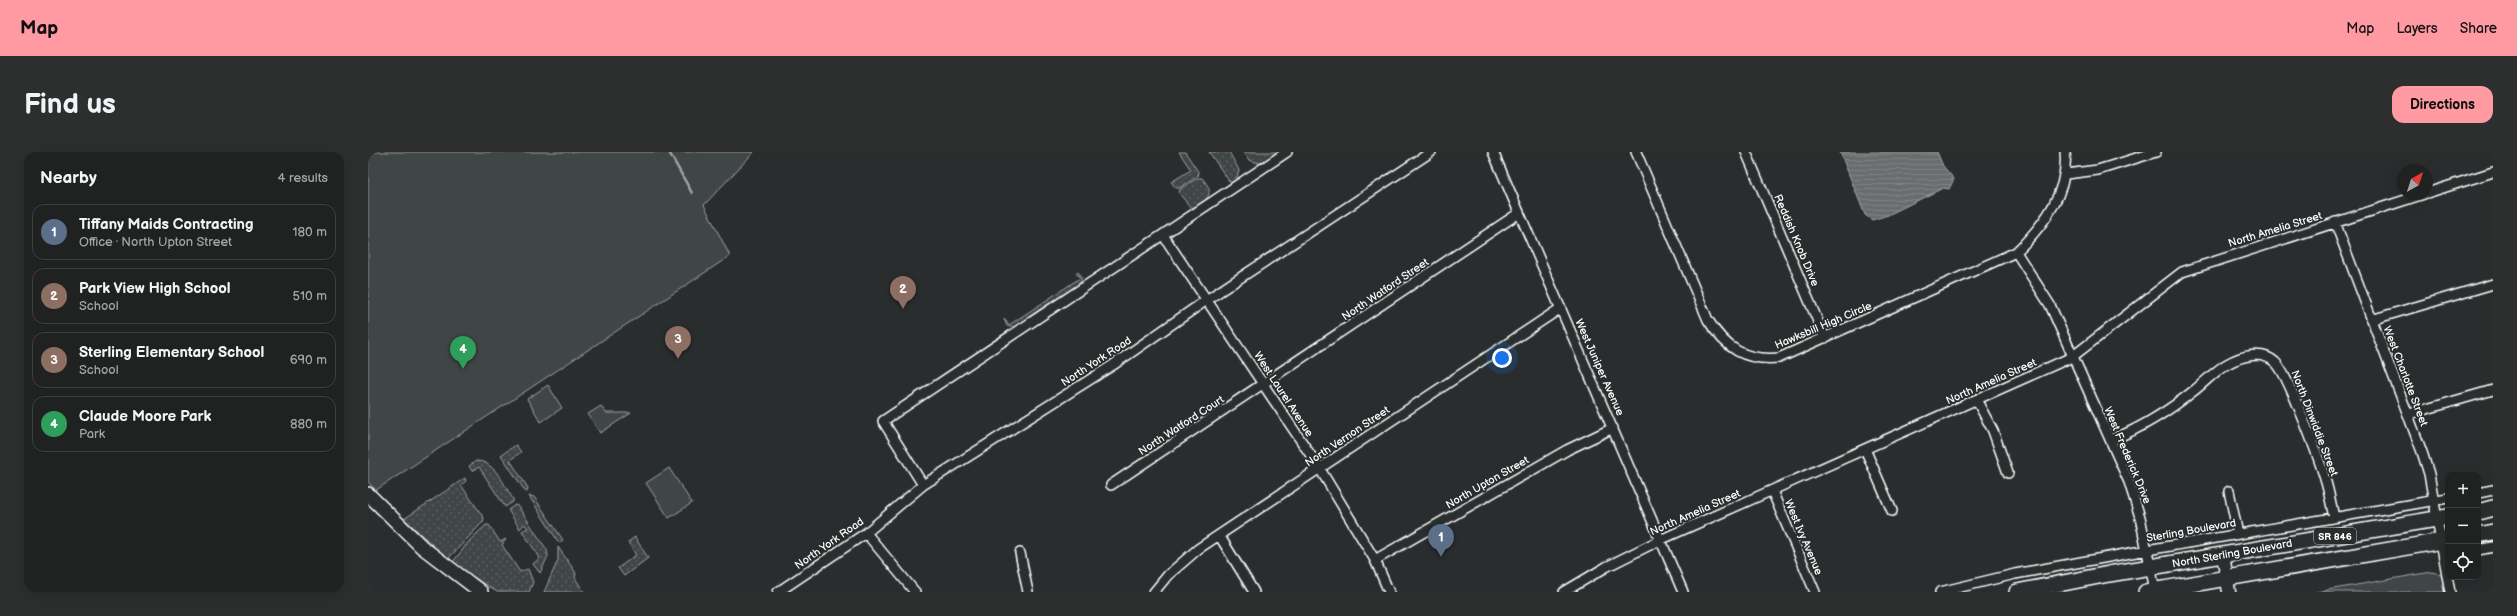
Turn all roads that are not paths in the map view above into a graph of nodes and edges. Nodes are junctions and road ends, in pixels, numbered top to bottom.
1 (1287, 152) edge
2 (1430, 152) edge
3 (1493, 152) edge
4 (1636, 152) edge
5 (1746, 152) edge
6 (2065, 152) edge
7 (2156, 152) edge
8 (2493, 172) edge
9 (2066, 174) junction
10 (2433, 191) edge
11 (2405, 200) edge
12 (1519, 213) junction
13 (2335, 222) junction
14 (1163, 235) junction
15 (2016, 252) junction
16 (2493, 284) edge
17 (1208, 299) junction
18 (1561, 308) junction
19 (2371, 320) junction
20 (1826, 338) junction
21 (2072, 357) junction
22 (1264, 384) junction
23 (2493, 390) edge
24 (1977, 401) junction
25 (2409, 414) junction
26 (1613, 428) junction
27 (2111, 440) junction
28 (1865, 449) junction
29 (1320, 469) junction
30 (2008, 473) dead end
31 (923, 485) junction
32 (1110, 485) dead end
33 (2493, 490) edge
34 (1772, 491) junction
35 (2229, 491) dead end
36 (2481, 492) edge
37 (368, 494) edge
38 (2445, 499) edge
39 (2434, 501) junction
40 (2493, 508) edge
41 (1892, 511) dead end
42 (2481, 511) edge
43 (2334, 517) junction
44 (2442, 518) edge
45 (2493, 532) edge
46 (866, 533) junction
47 (2238, 534) junction
48 (2481, 534) edge
49 (1219, 535) junction
50 (1660, 540) junction
51 (2445, 541) edge
52 (2493, 547) edge
53 (2481, 549) edge
54 (2147, 550) junction
55 (1020, 553) dead end
56 (2223, 556) junction
57 (1375, 560) junction
58 (2150, 567) junction
59 (2449, 580) edge
60 (2228, 585) edge
61 (2150, 591) edge
62 (481, 592) edge
63 (778, 592) edge
64 (915, 592) edge
65 (1028, 592) edge
66 (1154, 592) edge
67 (1254, 592) edge
68 (1389, 592) edge
69 (1564, 592) edge
70 (1683, 592) edge
71 (1815, 592) edge
72 (1940, 592) edge
73 (2018, 592) edge
74 (2450, 592) edge

1 - 14 street
2 - 17 street, North York Road
3 - 12 street, West Juniper Avenue
4 - 20 street, Hawksbill High Circle
5 - 20 street, Reddish Knob Drive
6 - 9 street, Hawksbill High Circle
7 - 9 street
8 - 10 street
9 - 15 street, Hawksbill High Circle
11 - 13 street, North Amelia Street
12 - 18 street, West Juniper Avenue
12 - 22 street, North Watford Street
13 - 19 street, West Charlotte Street
13 - 21 street, North Amelia Street
14 - 17 street, West Laurel Avenue
14 - 31 street
15 - 20 street, Hawksbill High Circle
15 - 21 street, West Frederick Drive
16 - 19 street
17 - 22 street, West Laurel Avenue
17 - 31 street, North York Road
18 - 26 street, West Juniper Avenue
18 - 29 street, North Vernon Street
19 - 25 street, West Charlotte Street
21 - 24 street, North Amelia Street
21 - 27 street, West Frederick Drive
22 - 29 street, West Laurel Avenue
22 - 32 street, North Watford Court
23 - 25 street
24 - 28 street, North Amelia Street
24 - 30 street
25 - 39 street, West Charlotte Street
26 - 50 street, West Juniper Avenue
26 - 57 street, North Upton Street
27 - 43 street, North Dinwiddie Street
27 - 54 street, West Frederick Drive
28 - 34 street, North Amelia Street
28 - 41 street
29 - 49 street, North Vernon Street
29 - 57 street, West Laurel Avenue
31 - 46 street, North York Road
33 - 36 street
34 - 50 street, North Amelia Street
34 - 71 street, West Ivy Avenue
35 - 47 street
37 - 62 main road
38 - 39 street, Sterling Boulevard
39 - 43 street, Sterling Boulevard
39 - 44 street, West Charlotte Street
40 - 42 main road
43 - 47 street, Sterling Boulevard
44 - 51 street, West Charlotte Street
44 - 56 main road, North Sterling Boulevard / SR 846
45 - 48 main road
46 - 63 street, North York Road
46 - 64 street
47 - 54 street, Sterling Boulevard
49 - 66 street, North Vernon Street
49 - 67 street
50 - 69 street, North Amelia Street
50 - 70 street, West Juniper Avenue
51 - 60 main road, SR 846
52 - 53 street
54 - 58 street, West Frederick Drive
54 - 72 street, Sterling Boulevard
55 - 65 street
56 - 58 main road, North Sterling Boulevard / SR 846
56 - 60 street
57 - 68 street, West Laurel Avenue
58 - 61 street, West Frederick Drive
58 - 73 main road, North Sterling Boulevard / SR 846
59 - 74 street, West Charlotte Street
60 - 61 main road, SR 846

